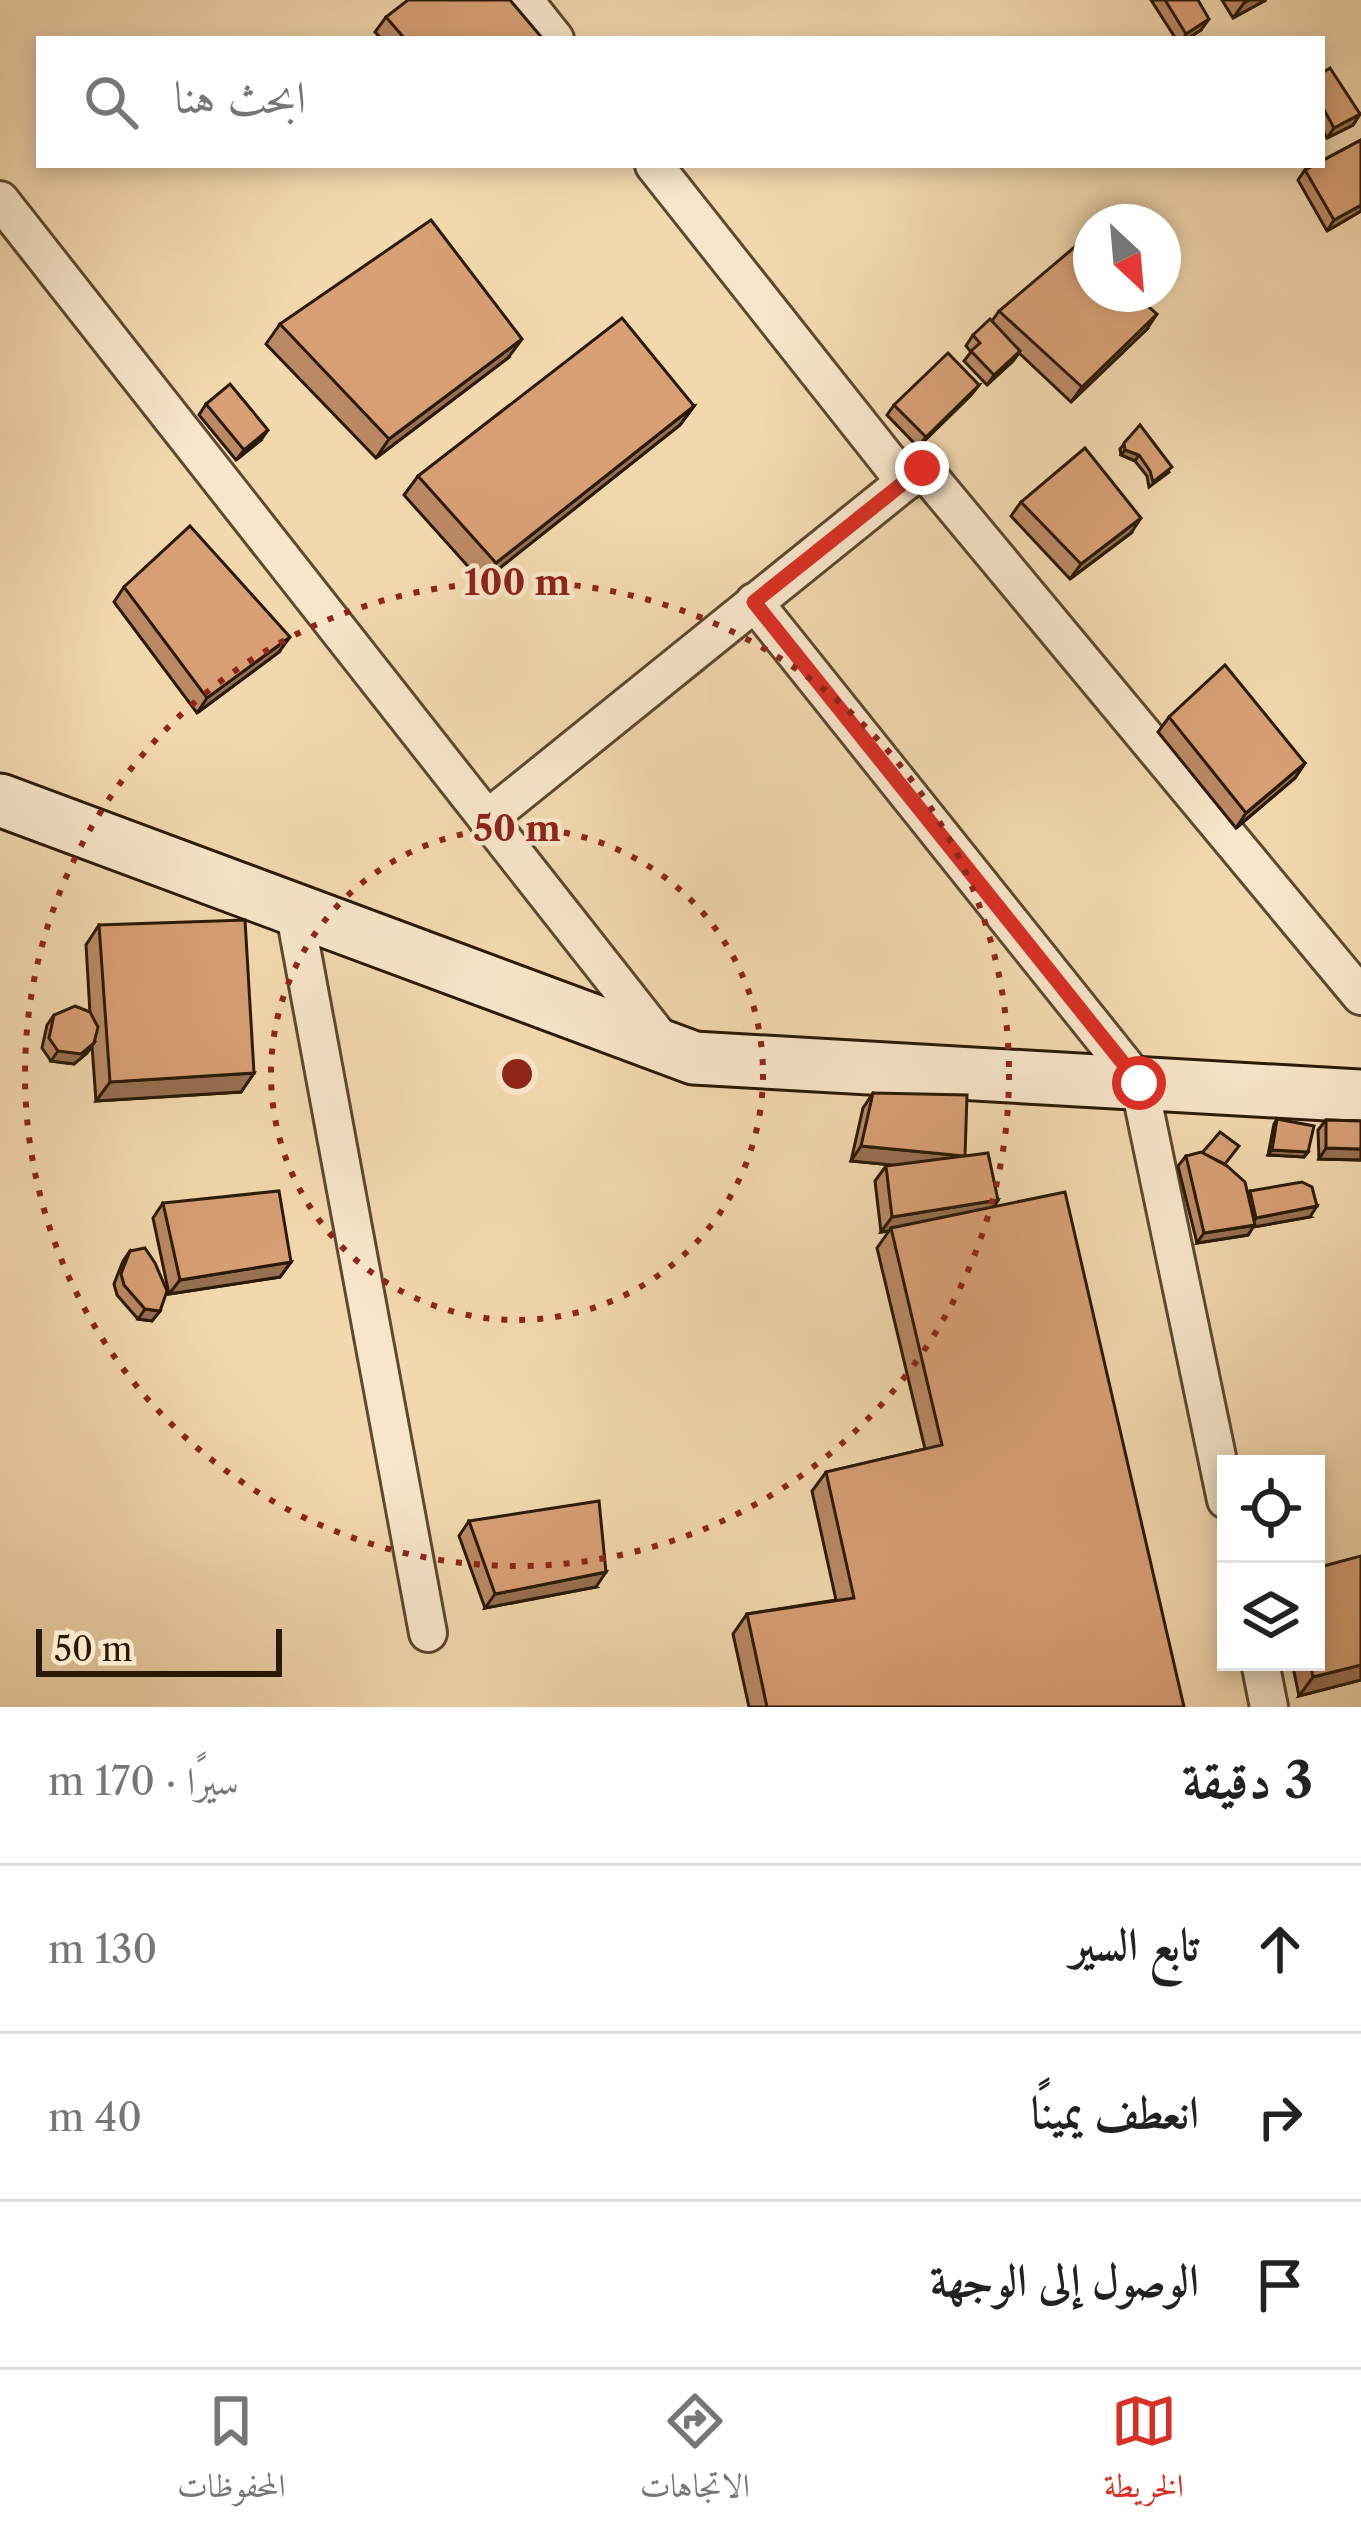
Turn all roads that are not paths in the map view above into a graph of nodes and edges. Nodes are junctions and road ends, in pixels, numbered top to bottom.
1 (524, 0) edge
2 (553, 36) edge
3 (656, 168) edge
4 (0, 200) edge
5 (905, 482) junction
6 (754, 602) junction
7 (0, 800) edge
8 (487, 819) junction
9 (294, 909) junction
10 (1361, 996) edge
11 (667, 1048) junction
12 (1139, 1083) junction
13 (1361, 1096) edge
14 (1217, 1457) edge
15 (428, 1634) dead end
16 (1262, 1671) edge
17 (1269, 1707) edge

1 - 2 street
3 - 5 street
4 - 8 street
5 - 6 street
5 - 10 street
6 - 8 street
6 - 12 street
7 - 9 street
8 - 11 street
9 - 11 street
9 - 15 street
11 - 12 street
12 - 13 street
12 - 14 street
16 - 17 street

